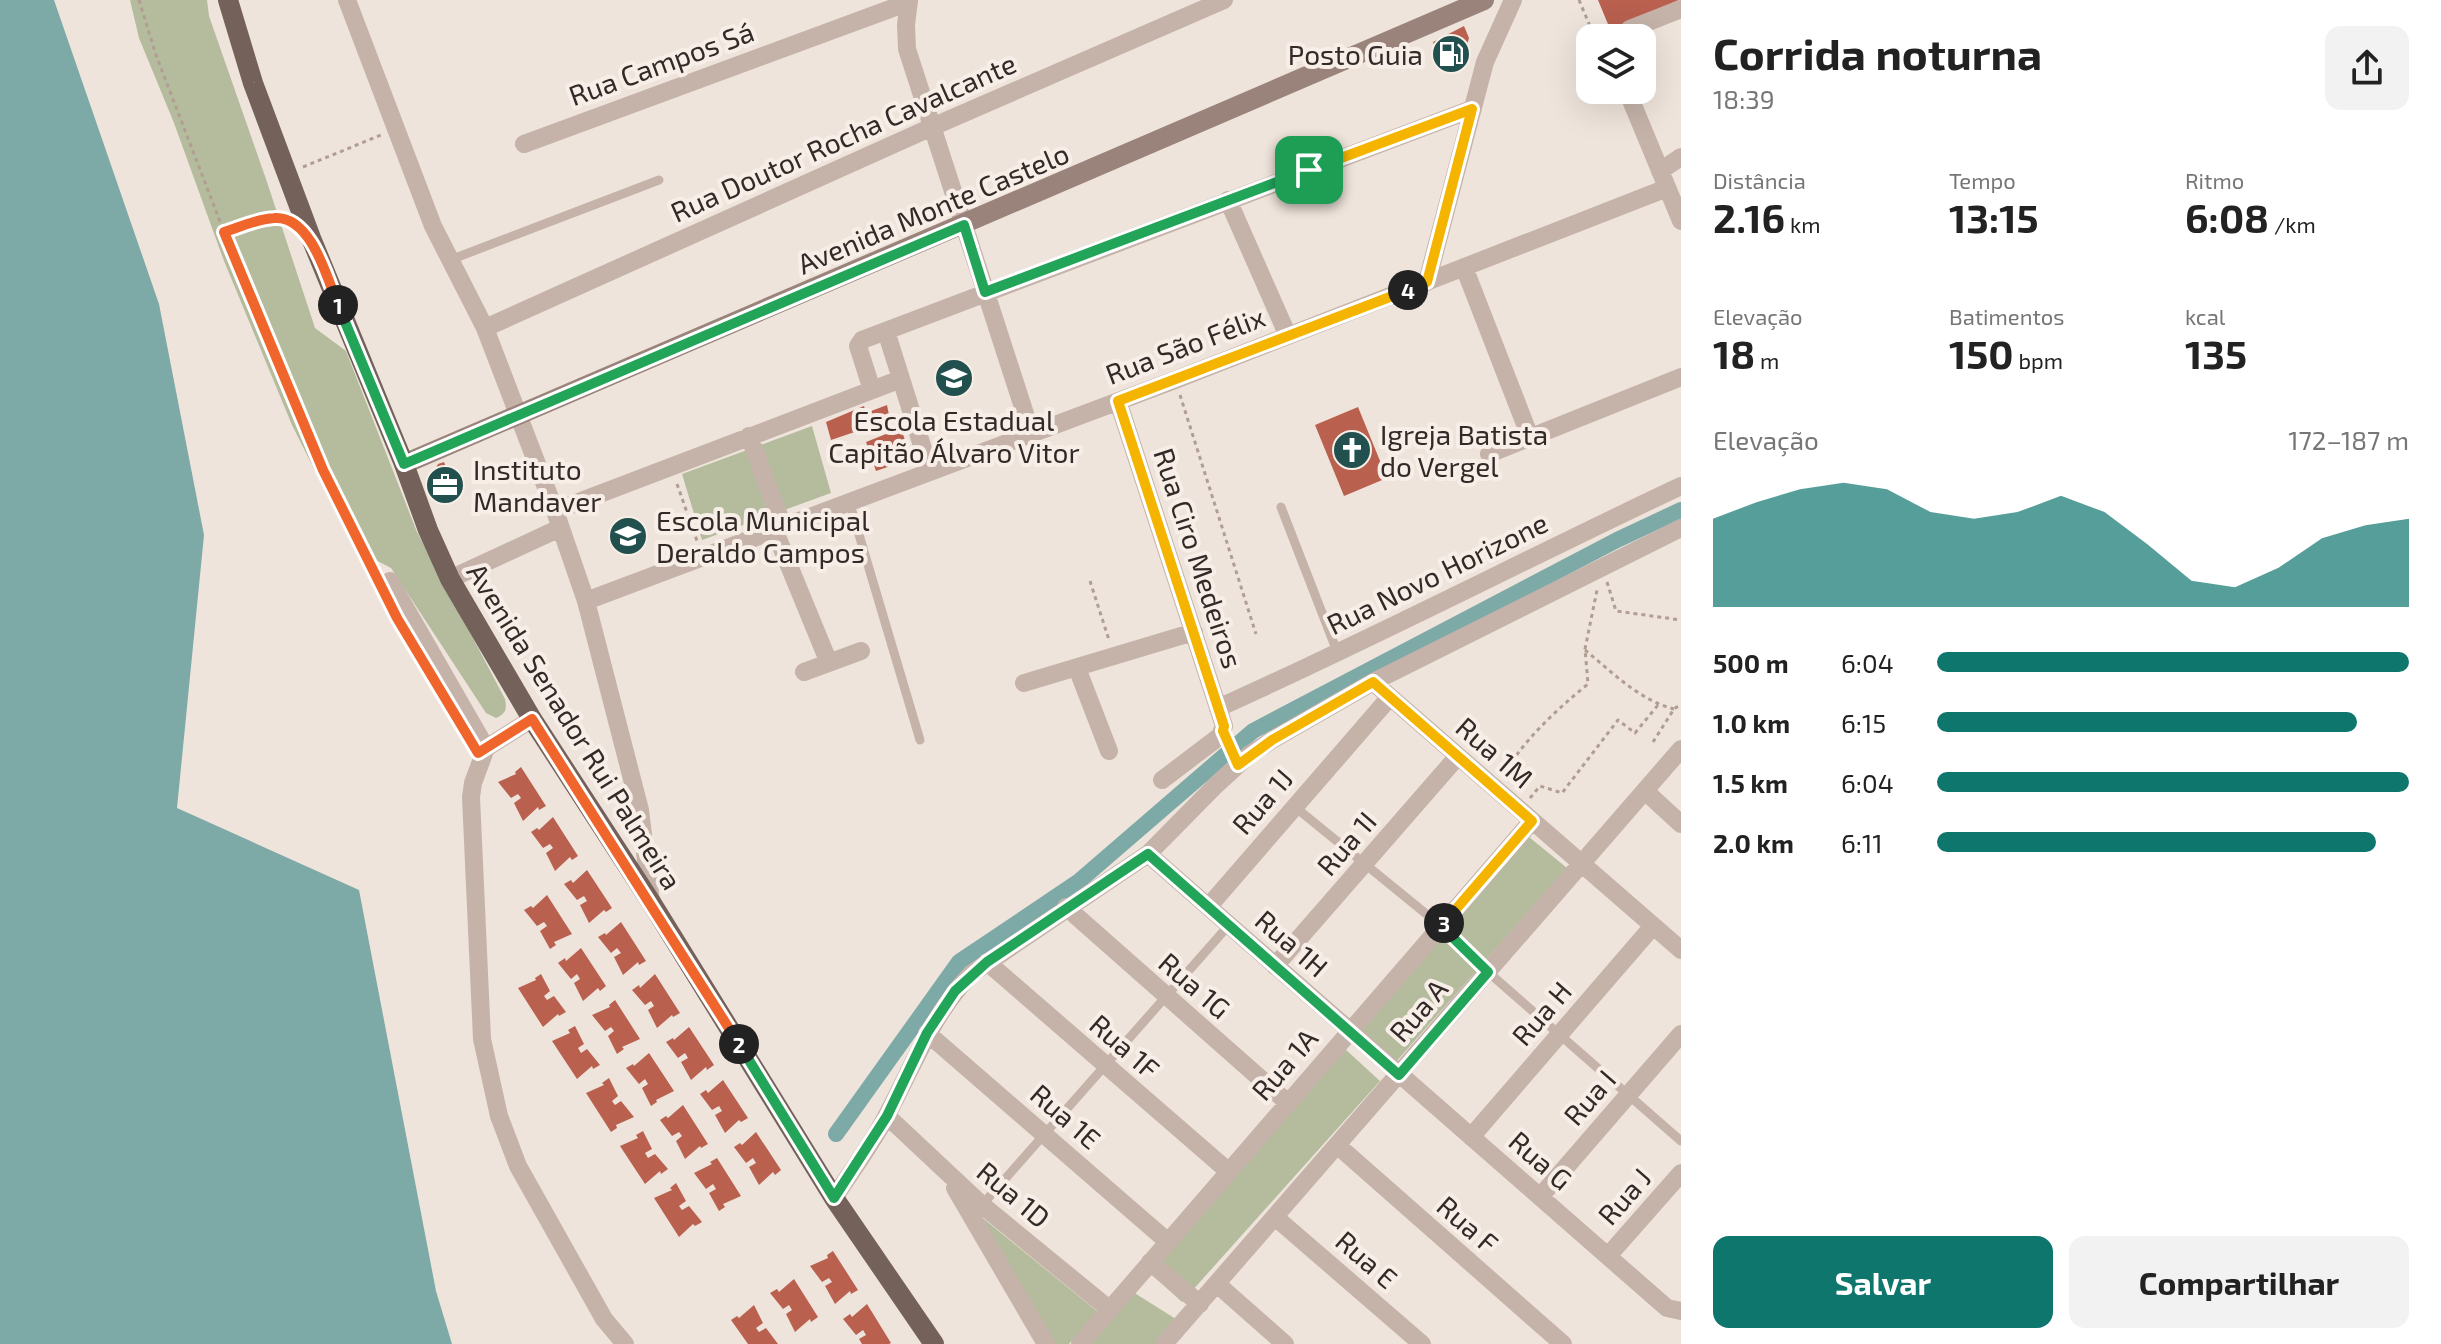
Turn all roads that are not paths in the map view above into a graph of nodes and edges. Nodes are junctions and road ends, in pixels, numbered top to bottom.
1 (228, 0) edge
2 (347, 0) edge
3 (1224, 0) edge
4 (1484, 0) edge
5 (1513, 0) edge
6 (909, 1) edge
7 (1681, 9) edge
8 (1643, 24) edge
9 (1633, 104) edge
10 (1472, 109) junction
11 (932, 127) junction
12 (524, 144) dead end
13 (1681, 157) edge
14 (659, 180) dead end
15 (1664, 180) junction
16 (1228, 200) junction
17 (1681, 221) edge
18 (964, 225) junction
19 (450, 260) junction
20 (1464, 267) junction
21 (1427, 282) junction
22 (985, 292) junction
23 (485, 328) junction
24 (886, 331) junction
25 (1288, 336) junction
26 (1681, 377) edge
27 (901, 379) junction
28 (872, 390) junction
29 (1118, 401) junction
30 (518, 416) junction
31 (1031, 432) junction
32 (749, 436) junction
33 (1530, 437) junction
34 (1489, 454) dead end
35 (404, 464) junction
36 (930, 471) junction
37 (1681, 486) edge
38 (849, 501) junction
39 (1281, 507) dead end
40 (557, 520) junction
41 (778, 527) junction
42 (1681, 528) edge
43 (450, 579) junction
44 (384, 580) road end
45 (586, 601) junction
46 (1194, 632) junction
47 (861, 651) dead end
48 (1338, 654) junction
49 (829, 663) junction
50 (1077, 668) junction
51 (804, 672) dead end
52 (1373, 682) junction
53 (1024, 683) dead end
54 (1390, 697) junction
55 (1218, 708) junction
56 (532, 719) junction
57 (920, 740) dead end
58 (1228, 746) junction
59 (486, 748) junction
60 (1681, 749) edge
61 (1109, 751) dead end
62 (1458, 756) junction
63 (1162, 780) dead end
64 (1645, 791) junction
65 (1294, 806) junction
66 (1526, 816) junction
67 (1681, 824) edge
68 (1148, 854) junction
69 (1581, 863) junction
70 (1365, 864) junction
71 (651, 902) junction
72 (1209, 906) junction
73 (1066, 907) junction
74 (1229, 925) junction
75 (1441, 926) junction
76 (1653, 926) junction
77 (1681, 950) edge
78 (987, 962) junction
79 (1275, 966) junction
80 (1488, 972) junction
81 (1165, 996) junction
82 (1349, 1032) junction
83 (927, 1033) junction
84 (1559, 1034) junction
85 (1681, 1034) edge
86 (1104, 1066) junction
87 (1399, 1075) junction
88 (1629, 1094) junction
89 (1288, 1103) junction
90 (887, 1116) junction
91 (1044, 1134) junction
92 (1471, 1137) junction
93 (1681, 1141) edge
94 (1337, 1145) junction
95 (1228, 1171) junction
96 (1681, 1173) edge
97 (947, 1174) junction
98 (1540, 1197) junction
99 (834, 1198) junction
100 (982, 1205) junction
101 (1275, 1217) junction
102 (1167, 1241) junction
103 (1608, 1256) junction
104 (1150, 1262) junction
105 (1217, 1284) junction
106 (1200, 1304) junction
107 (1109, 1309) junction
108 (1681, 1311) edge
109 (625, 1344) edge
110 (934, 1344) edge
111 (1046, 1344) edge
112 (1080, 1344) edge
113 (1164, 1344) edge
114 (1285, 1344) edge
115 (1422, 1344) edge
116 (1563, 1344) edge

1 - 35 main road, Avenida Senador Rui Palmeira
2 - 19 street
3 - 11 street, Rua Doutor Rocha Cavalcante
4 - 18 street, Avenida Monte Castelo
5 - 10 street
6 - 11 street
6 - 12 street, Rua Campos Sá
7 - 8 street
9 - 15 street
10 - 16 street
10 - 21 street
11 - 18 street
11 - 23 street, Rua Doutor Rocha Cavalcante
13 - 15 street, Rua São Félix
14 - 19 lane
15 - 17 street
15 - 20 street, Rua São Félix
16 - 22 street
16 - 25 street
18 - 22 street
18 - 30 street, Avenida Monte Castelo
19 - 23 street
20 - 21 street, Rua São Félix
20 - 33 street
21 - 25 street, Rua São Félix
22 - 24 street
22 - 31 street
23 - 30 street
24 - 27 street
24 - 28 street
25 - 29 street, Rua São Félix
26 - 33 street
27 - 28 street
27 - 36 street
28 - 32 street
29 - 31 street, Rua São Félix
29 - 46 street, Rua Ciro Medeiros
30 - 35 street, Avenida Monte Castelo
30 - 40 street
31 - 36 street, Rua São Félix
32 - 40 street
32 - 41 street
33 - 34 street
35 - 43 main road, Avenida Senador Rui Palmeira
36 - 38 street, Rua São Félix
37 - 48 street, Rua Novo Horizone
38 - 41 street, Rua São Félix
38 - 57 lane
39 - 48 lane
40 - 43 street
40 - 45 street
41 - 45 street, Rua São Félix
41 - 49 street
42 - 52 street
43 - 56 main road, Avenida Senador Rui Palmeira
44 - 59 street
45 - 71 street
46 - 50 street
46 - 55 street, Rua Ciro Medeiros
47 - 49 street
48 - 55 street, Rua Novo Horizone
49 - 51 street
50 - 53 street
50 - 61 street
52 - 54 street, Rua 1M
52 - 58 street
54 - 62 street, Rua 1M
54 - 65 street, Rua 1J
55 - 58 street, Rua Ciro Medeiros
56 - 59 street
56 - 71 main road, Avenida Senador Rui Palmeira
58 - 63 street
58 - 68 street
59 - 109 street
60 - 64 street, Rua A
62 - 66 street, Rua 1M
62 - 70 street, Rua 1I
64 - 67 street
64 - 69 street, Rua A
65 - 70 lane
65 - 72 street, Rua 1J
66 - 69 street, Rua 1M
66 - 75 street, Rua 1A
68 - 72 street, Rua 1H
68 - 73 street
69 - 76 street, Rua 1M
69 - 80 street, Rua A
70 - 75 lane
70 - 79 street, Rua 1I
71 - 99 main road, Avenida Senador Rui Palmeira
72 - 74 street, Rua 1H
73 - 78 street
73 - 81 street, Rua 1G
74 - 79 street, Rua 1H
74 - 81 lane
75 - 82 street, Rua 1A
76 - 77 street, Rua 1M
76 - 84 street, Rua H
78 - 83 street
78 - 86 street, Rua 1F
79 - 82 street, Rua 1H
80 - 84 lane
80 - 87 street, Rua A
81 - 86 lane
81 - 89 street, Rua 1G
82 - 87 street, Rua 1H
82 - 89 street, Rua 1A
83 - 90 street
83 - 91 street, Rua 1E
84 - 88 lane
84 - 92 street, Rua H
85 - 88 street, Rua I
86 - 91 lane
86 - 95 street, Rua 1F
87 - 92 street, Rua G
87 - 94 street, Rua A
88 - 93 lane
88 - 98 street, Rua I
89 - 95 street, Rua 1A
90 - 97 street, Rua 1D
90 - 99 street
91 - 100 lane
91 - 102 street, Rua 1E
92 - 98 street, Rua G
94 - 101 street, Rua A
94 - 116 street, Rua F
95 - 102 street, Rua 1A
96 - 103 street, Rua J
97 - 100 street, Rua 1D
97 - 111 street
98 - 103 street, Rua G
99 - 110 main road, Avenida Senador Rui Palmeira
100 - 107 street, Rua 1D
101 - 105 street, Rua A
101 - 115 street, Rua E
102 - 104 street, Rua 1A
103 - 108 street, Rua G
104 - 106 street
104 - 107 street, Rua 1A
105 - 106 street, Rua A
105 - 114 street
106 - 113 street, Rua A
107 - 112 street, Rua 1A

